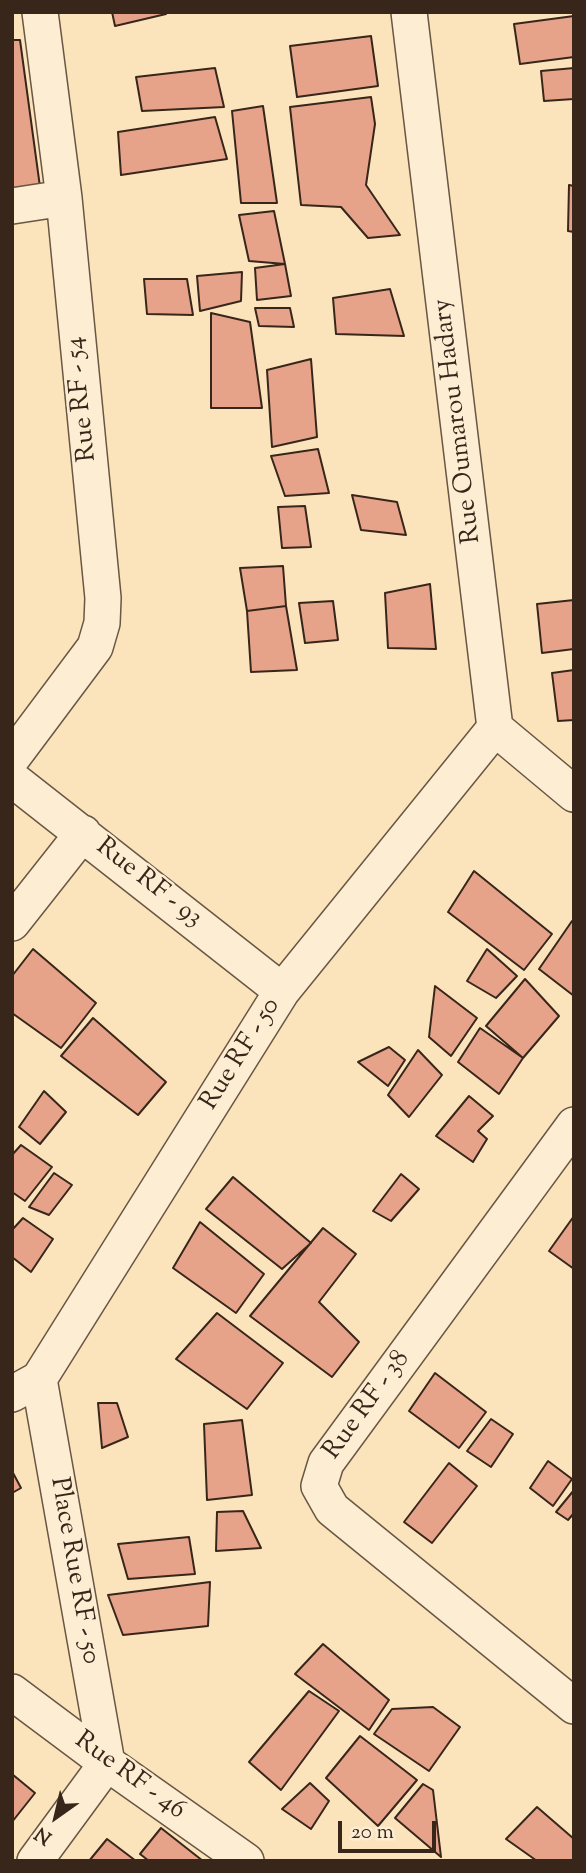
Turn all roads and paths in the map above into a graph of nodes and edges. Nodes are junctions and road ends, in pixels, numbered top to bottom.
1 (40, 12) edge
2 (410, 12) edge
3 (64, 198) junction
4 (12, 205) edge
5 (495, 728) junction
6 (12, 758) edge
7 (12, 779) edge
8 (574, 794) edge
9 (83, 833) junction
10 (12, 923) edge
11 (282, 991) junction
12 (574, 1125) edge
13 (26, 1386) edge
14 (12, 1692) edge
15 (574, 1706) edge
16 (107, 1763) junction
17 (35, 1861) edge
18 (246, 1861) edge

1 - 3 street, Rue RF - 54
2 - 5 street, Rue Oumarou Hadary
3 - 4 street
3 - 6 street, Rue RF - 54
5 - 8 street
5 - 11 street, Rue RF - 50
7 - 9 street, Rue RF - 93
9 - 10 street
9 - 11 street, Rue RF - 93
11 - 13 street, Rue RF - 50
12 - 15 street, Rue RF - 38
13 - 16 street, Place Rue RF - 50
14 - 16 street, Rue RF - 46
16 - 17 street
16 - 18 street, Rue RF - 46

